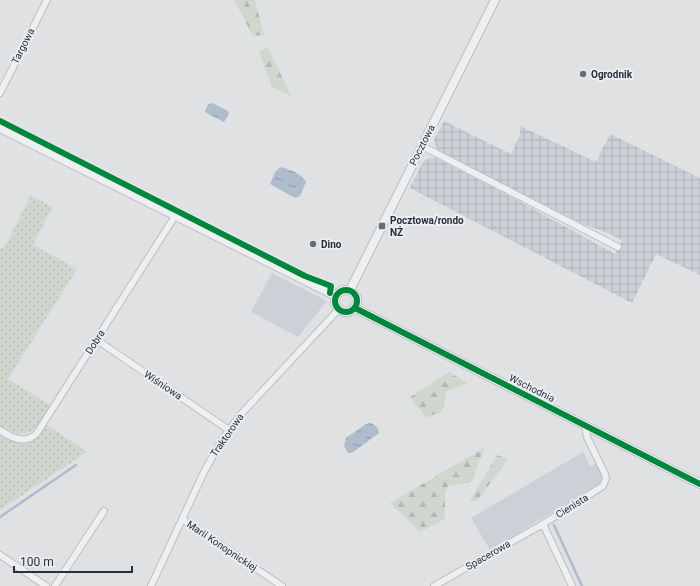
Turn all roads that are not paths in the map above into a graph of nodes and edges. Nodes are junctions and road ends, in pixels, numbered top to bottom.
1 (47, 0) edge
2 (495, 0) edge
3 (0, 93) edge
4 (0, 128) edge
5 (422, 146) junction
6 (175, 216) junction
7 (618, 247) dead end
8 (350, 290) junction
9 (336, 296) junction
10 (355, 308) junction
11 (339, 309) junction
12 (97, 340) junction
13 (585, 426) junction
14 (0, 430) edge
15 (229, 430) junction
16 (700, 484) edge
17 (104, 511) dead end
18 (182, 519) junction
19 (543, 524) junction
20 (0, 556) edge
21 (46, 586) edge
22 (55, 586) edge
23 (151, 586) edge
24 (282, 586) edge
25 (434, 586) edge
26 (572, 586) edge

1 - 3 street, Targowa
2 - 5 street, Pocztowa
4 - 6 street
5 - 7 street
5 - 8 street, Pocztowa
6 - 9 street
6 - 12 street, Dobra
8 - 9 street
8 - 10 street
9 - 11 street
10 - 11 street
10 - 13 street, Wschodnia
11 - 15 street, Traktorowa
12 - 14 street, Dobra
12 - 15 street, Wiśniowa
13 - 16 street, Wschodnia
13 - 19 street, Cienista
15 - 18 street, Traktorowa
17 - 22 street
18 - 23 street, Traktorowa
18 - 24 street, Marii Konopnickiej
19 - 25 street, Spacerowa
19 - 26 street
20 - 21 street

